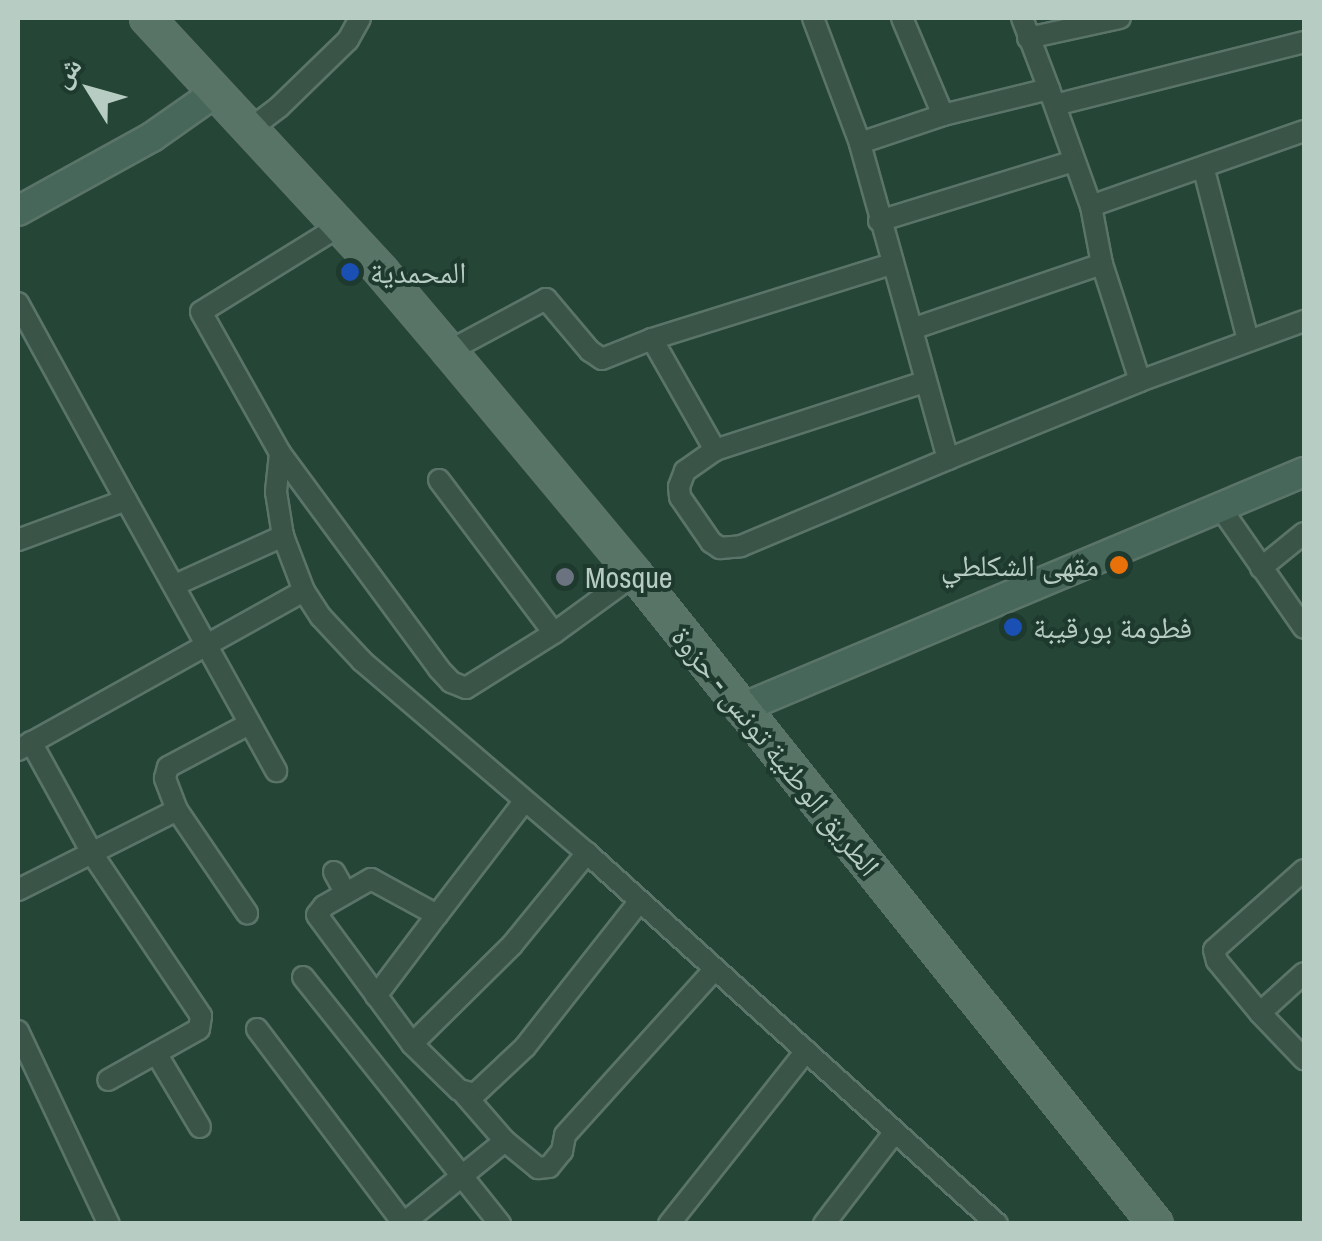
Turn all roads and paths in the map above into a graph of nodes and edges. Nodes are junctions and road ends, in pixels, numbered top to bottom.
1 (146, 18) edge
2 (813, 18) edge
3 (902, 18) edge
4 (1120, 18) edge
5 (356, 21) edge
6 (1025, 28) edge
7 (1304, 42) edge
8 (216, 92) junction
9 (1054, 96) junction
10 (943, 115) junction
11 (250, 129) junction
12 (1304, 131) edge
13 (860, 143) junction
14 (1074, 160) junction
15 (1204, 170) junction
16 (1091, 206) junction
17 (18, 211) edge
18 (879, 221) junction
19 (338, 227) junction
20 (891, 264) junction
21 (1102, 264) junction
22 (18, 303) edge
23 (1304, 322) edge
24 (912, 329) junction
25 (652, 339) junction
26 (1248, 340) junction
27 (449, 351) junction
28 (1140, 381) junction
29 (924, 382) junction
30 (715, 450) junction
31 (280, 453) junction
32 (948, 459) junction
33 (1304, 472) edge
34 (439, 480) dead end
35 (126, 500) junction
36 (1220, 507) junction
37 (1304, 533) edge
38 (282, 536) junction
39 (18, 540) edge
40 (1261, 568) junction
41 (635, 574) junction
42 (176, 585) junction
43 (304, 591) junction
44 (1304, 628) edge
45 (554, 633) junction
46 (208, 645) junction
47 (740, 709) junction
48 (249, 724) junction
49 (24, 746) edge
50 (276, 771) dead end
51 (523, 803) junction
52 (178, 810) junction
53 (587, 853) junction
54 (93, 855) junction
55 (1304, 870) edge
56 (334, 872) dead end
57 (18, 890) edge
58 (345, 892) junction
59 (639, 902) junction
60 (248, 913) dead end
61 (437, 914) junction
62 (714, 970) junction
63 (1304, 973) edge
64 (304, 977) dead end
65 (376, 996) junction
66 (1260, 1012) junction
67 (256, 1030) dead end
68 (18, 1031) edge
69 (412, 1044) junction
70 (806, 1052) junction
71 (156, 1053) junction
72 (1304, 1059) edge
73 (108, 1080) dead end
74 (464, 1094) junction
75 (200, 1127) dead end
76 (894, 1134) junction
77 (505, 1141) junction
78 (461, 1179) junction
79 (989, 1221) edge
80 (109, 1224) edge
81 (404, 1224) edge
82 (500, 1224) edge
83 (669, 1224) edge
84 (824, 1224) edge
85 (1156, 1224) edge

1 - 8 main road, الطريق الوطنية تونس - حزوة
2 - 13 street
3 - 10 street
4 - 6 street
5 - 11 street
6 - 9 street
7 - 9 street
8 - 11 main road, الطريق الوطنية تونس - حزوة
8 - 17 street
9 - 10 street
9 - 14 street
10 - 13 street
11 - 19 main road, الطريق الوطنية تونس - حزوة
12 - 15 street
13 - 18 street
14 - 16 street
14 - 18 street
15 - 16 street
15 - 26 street
16 - 21 street
18 - 20 street
19 - 27 main road, الطريق الوطنية تونس - حزوة
19 - 31 street
20 - 24 street
20 - 25 street
21 - 24 street
21 - 28 street
22 - 35 street
23 - 26 street
24 - 29 street
25 - 27 street
25 - 30 street
26 - 28 street
27 - 41 main road, الطريق الوطنية تونس - حزوة
28 - 32 street
29 - 30 street
29 - 32 street
30 - 32 street
31 - 38 street
31 - 45 street
33 - 36 street
34 - 45 street
35 - 39 street
35 - 42 street
36 - 40 street
36 - 47 street
37 - 40 street
38 - 42 street
38 - 43 street
40 - 44 street
41 - 45 street
41 - 47 main road, الطريق الوطنية تونس - حزوة
42 - 46 street
43 - 46 street
43 - 51 street
46 - 48 street
46 - 49 street
47 - 85 main road, الطريق الوطنية تونس - حزوة
48 - 50 street
48 - 52 street
49 - 54 street
51 - 53 street
51 - 61 street
52 - 54 street
52 - 60 street
53 - 59 street
53 - 69 street
54 - 57 street
54 - 71 street
55 - 66 street
56 - 58 street
58 - 61 street
58 - 65 street
59 - 62 street
59 - 74 street
61 - 65 street
62 - 70 street
62 - 77 street
63 - 66 street
64 - 78 street
65 - 69 street
66 - 72 street
67 - 81 street
68 - 80 street
69 - 74 street
70 - 76 street
70 - 83 street
71 - 73 street
71 - 75 street
74 - 77 street
76 - 79 street
76 - 84 street
77 - 78 street
78 - 81 street
78 - 82 street

